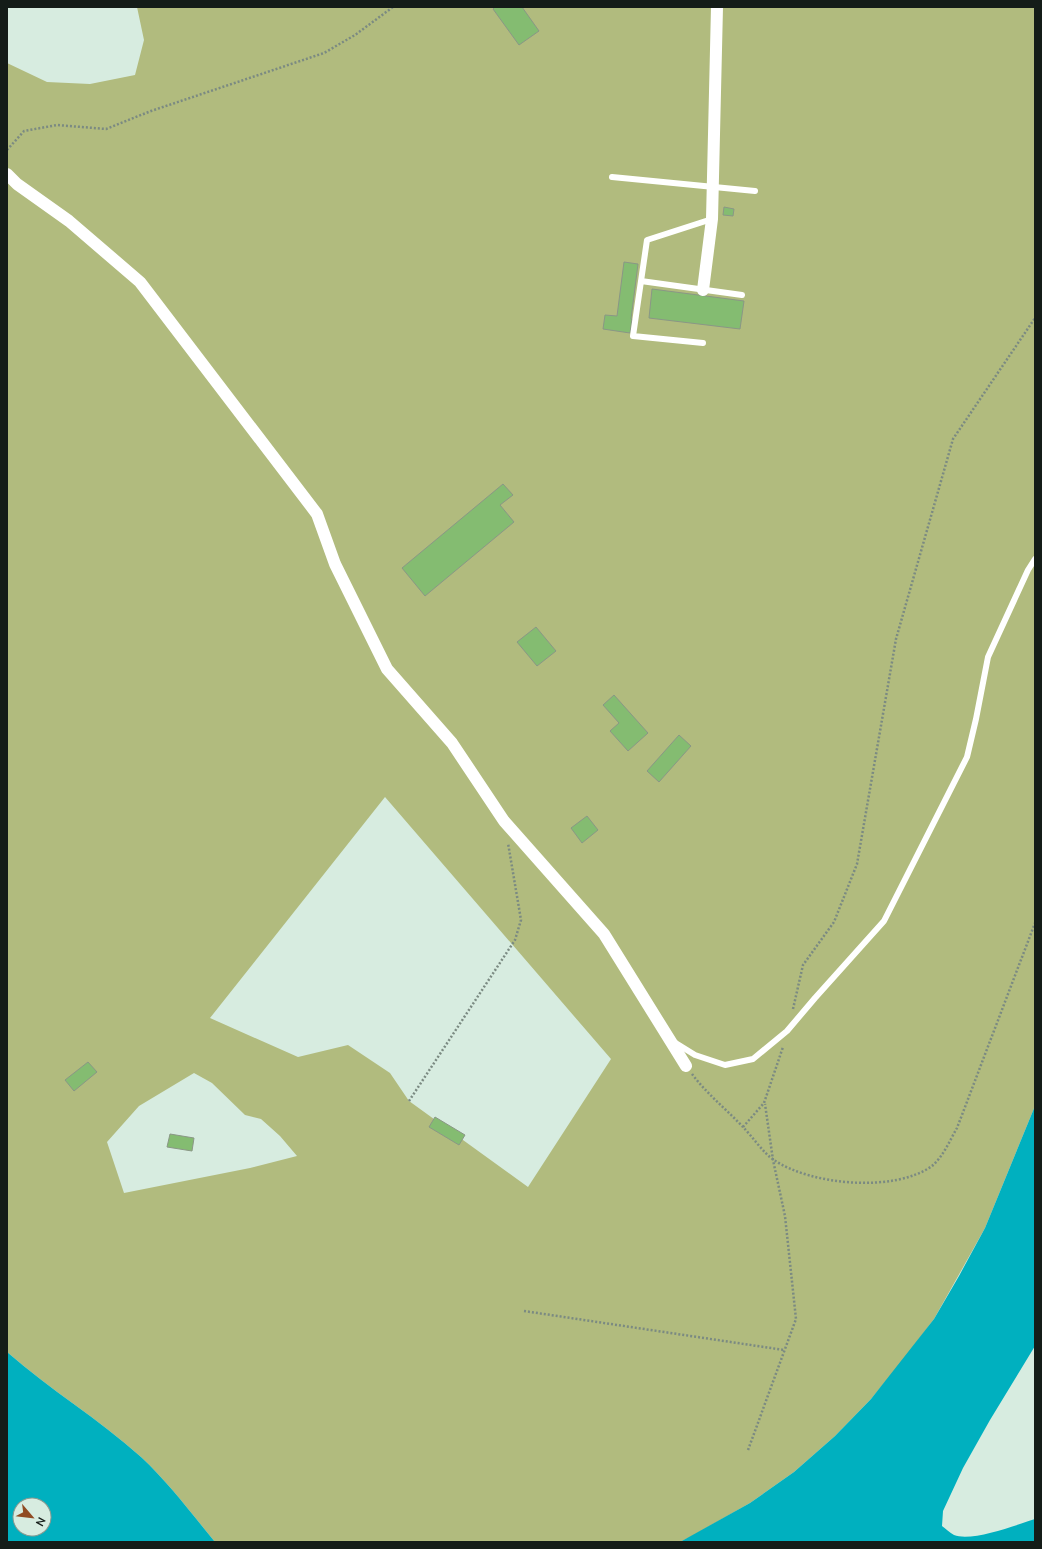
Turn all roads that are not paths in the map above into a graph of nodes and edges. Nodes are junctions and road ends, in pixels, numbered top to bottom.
1 (717, 7) edge
2 (7, 174) edge
3 (612, 177) dead end
4 (713, 187) junction
5 (755, 191) dead end
6 (712, 219) junction
7 (641, 281) junction
8 (703, 290) junction
9 (742, 295) dead end
10 (703, 344) dead end
11 (1035, 559) edge
12 (668, 1038) junction
13 (686, 1066) road end

1 - 4 street
2 - 12 street
3 - 4 lane
4 - 5 lane
4 - 6 street
6 - 7 lane
6 - 8 street
7 - 8 lane
7 - 10 lane
8 - 9 lane
11 - 12 lane
12 - 13 street

